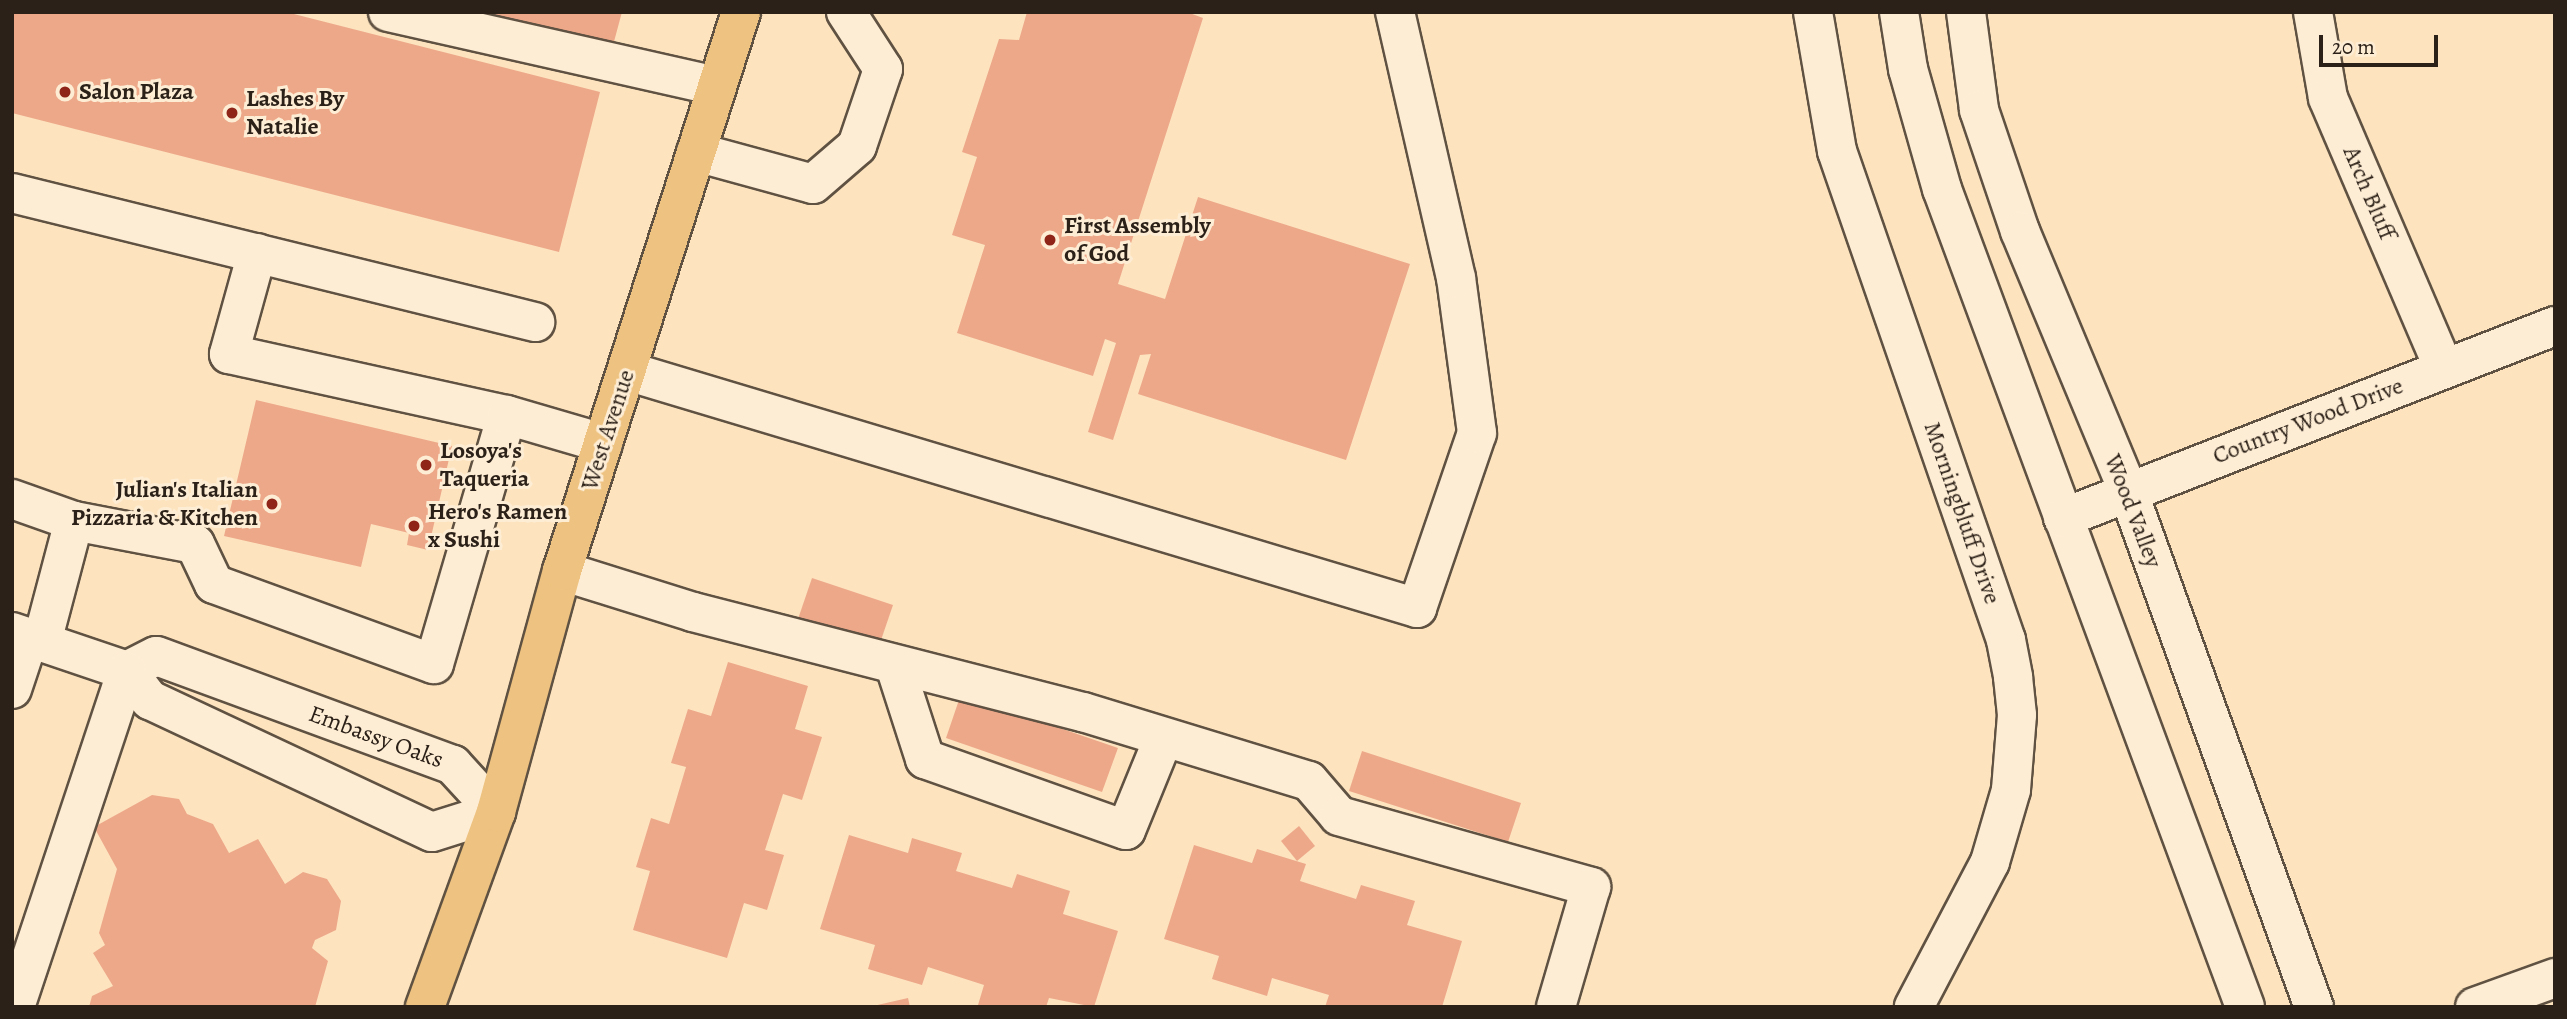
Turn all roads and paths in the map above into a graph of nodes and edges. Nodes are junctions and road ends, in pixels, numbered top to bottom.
1 (388, 12) edge
2 (741, 12) edge
3 (846, 12) edge
4 (1395, 12) edge
5 (1813, 12) edge
6 (1899, 12) edge
7 (1966, 12) edge
8 (2312, 12) edge
9 (717, 86) junction
10 (696, 152) junction
11 (12, 193) edge
12 (257, 253) junction
13 (535, 322) dead end
14 (2555, 326) edge
15 (2444, 368) junction
16 (627, 371) junction
17 (507, 415) junction
18 (603, 443) junction
19 (2128, 491) junction
20 (12, 499) edge
21 (2063, 518) junction
22 (74, 520) junction
23 (562, 571) junction
24 (28, 637) edge
25 (895, 666) junction
26 (127, 671) junction
27 (12, 689) edge
28 (1164, 737) junction
29 (496, 812) junction
30 (2555, 978) edge
31 (15, 1007) edge
32 (425, 1007) edge
33 (1556, 1007) edge
34 (1914, 1007) edge
35 (2245, 1007) edge
36 (2314, 1007) edge
37 (2475, 1007) edge

1 - 9 street
2 - 9 main road, West Avenue
3 - 10 street
4 - 16 street
5 - 34 street, Morningbluff Drive
6 - 21 street
7 - 19 street, Wood Valley
8 - 15 street, Arch Bluff
9 - 10 main road, West Avenue
10 - 16 main road, West Avenue
11 - 12 street
12 - 13 street
12 - 17 street
14 - 15 street, Country Wood Drive
15 - 19 street, Country Wood Drive
16 - 18 main road, West Avenue
17 - 18 street
17 - 22 street
18 - 23 main road, West Avenue
19 - 21 street, Country Wood Drive
19 - 36 street, Wood Valley
20 - 22 street
21 - 35 street
22 - 24 street
23 - 25 street
23 - 29 main road, West Avenue
24 - 26 street
24 - 27 street
25 - 28 street
25 - 28 street
26 - 29 street, Embassy Oaks
26 - 29 street
26 - 31 street
28 - 33 street
29 - 32 main road, West Avenue
30 - 37 street

